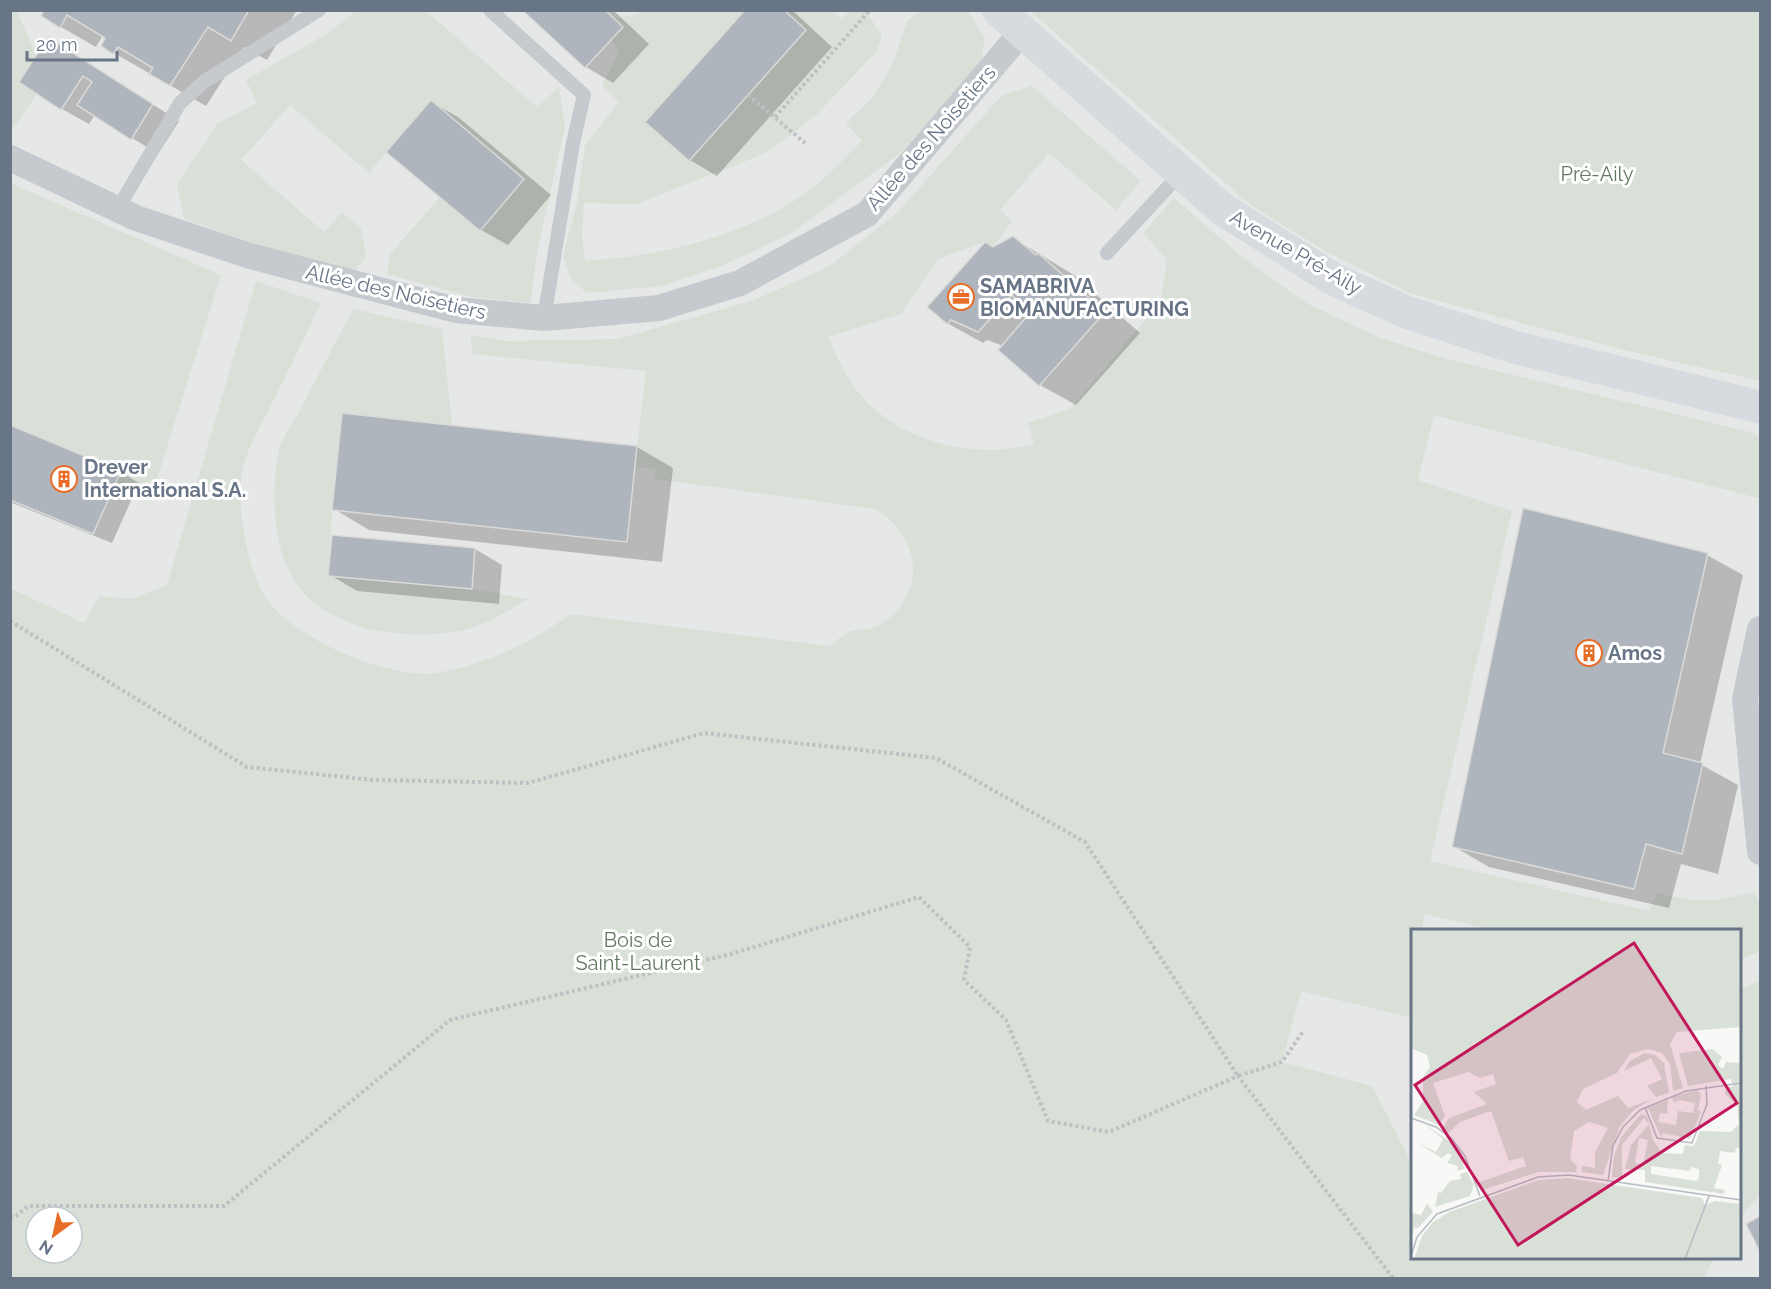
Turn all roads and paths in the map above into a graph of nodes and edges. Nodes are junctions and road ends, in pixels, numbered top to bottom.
1 (319, 10) edge
2 (490, 10) edge
3 (870, 10) edge
4 (998, 10) edge
5 (1022, 32) junction
6 (748, 95) dead end
7 (775, 117) junction
8 (805, 143) dead end
9 (10, 158) edge
10 (1181, 173) junction
11 (117, 210) junction
12 (1107, 253) dead end
13 (544, 318) junction
14 (1761, 407) edge
15 (10, 621) edge
16 (1761, 629) edge
17 (1761, 852) edge
18 (1304, 1030) dead end
19 (1238, 1076) junction
20 (10, 1217) edge
21 (1393, 1278) edge

1 - 11 lane
2 - 13 lane
3 - 7 path
4 - 5 street, Avenue Pré-Aily
5 - 10 street, Avenue Pré-Aily
5 - 13 street, Allée des Noisetiers
6 - 7 path
7 - 8 path
9 - 11 street, Allée des Noisetiers
10 - 12 lane
10 - 14 street, Avenue Pré-Aily
11 - 13 street, Allée des Noisetiers
15 - 19 path
16 - 17 street
18 - 19 path
19 - 20 path
19 - 21 path

